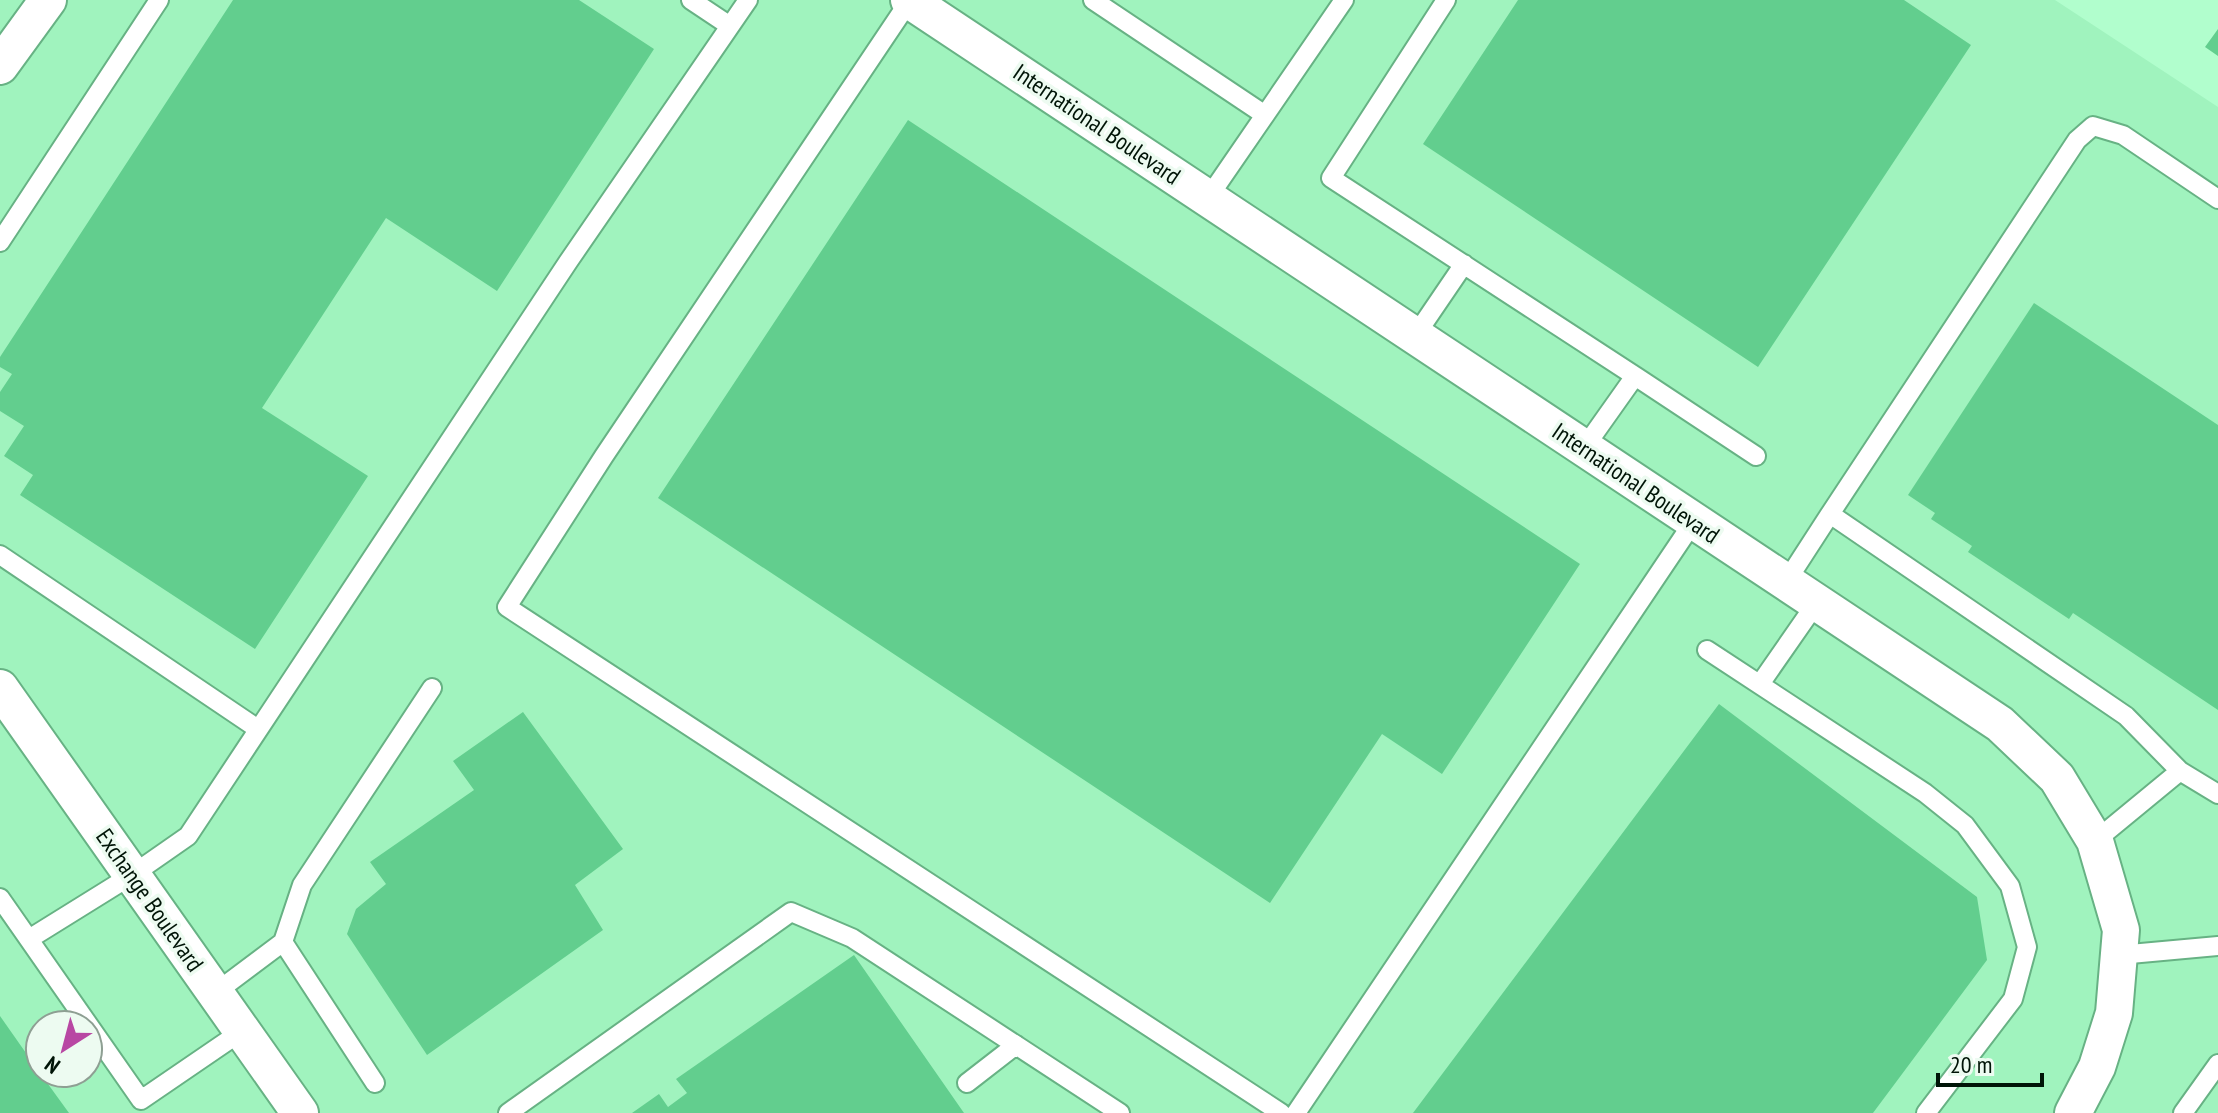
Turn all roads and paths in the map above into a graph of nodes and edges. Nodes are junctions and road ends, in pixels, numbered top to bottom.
1 (48, 0) edge
2 (159, 0) edge
3 (691, 0) edge
4 (748, 0) edge
5 (910, 0) edge
6 (1093, 0) edge
7 (1344, 0) edge
8 (1446, 0) edge
9 (730, 26) junction
10 (0, 66) edge
11 (1265, 115) junction
12 (1208, 198) junction
13 (2218, 199) edge
14 (0, 242) edge
15 (1464, 264) junction
16 (1415, 336) junction
17 (1635, 376) junction
18 (1584, 448) junction
19 (1756, 456) dead end
20 (1830, 514) junction
21 (1694, 521) junction
22 (0, 555) edge
23 (1786, 582) junction
24 (1817, 602) junction
25 (1707, 650) dead end
26 (1760, 684) junction
27 (0, 688) edge
28 (432, 688) dead end
29 (258, 729) junction
30 (2180, 771) junction
31 (2218, 794) edge
32 (2095, 841) junction
33 (132, 875) junction
34 (0, 898) edge
35 (29, 939) junction
36 (283, 942) junction
37 (2218, 946) edge
38 (2119, 955) junction
39 (215, 993) junction
40 (242, 1031) junction
41 (1016, 1045) junction
42 (2217, 1067) edge
43 (375, 1083) dead end
44 (967, 1083) dead end
45 (300, 1113) edge
46 (508, 1113) edge
47 (1120, 1113) edge
48 (1281, 1113) edge
49 (1296, 1113) edge
50 (1926, 1113) edge
51 (2073, 1113) edge
52 (2183, 1113) edge

1 - 10 street
2 - 14 lane
3 - 9 lane
4 - 9 lane
5 - 12 street, International Boulevard
5 - 48 lane
6 - 11 lane
7 - 11 lane
8 - 15 lane
9 - 29 lane
11 - 12 lane
12 - 16 street, International Boulevard
13 - 20 lane
15 - 16 lane
15 - 17 lane
16 - 18 street, International Boulevard
17 - 18 lane
17 - 19 lane
18 - 21 street, International Boulevard
20 - 23 lane
20 - 30 lane
21 - 23 street, International Boulevard
21 - 49 lane
22 - 29 lane
23 - 24 street, International Boulevard
24 - 26 lane
24 - 32 street, International Boulevard
25 - 26 lane
26 - 50 lane
27 - 33 street, Exchange Boulevard
28 - 36 lane
29 - 33 lane
30 - 31 lane
30 - 32 lane
32 - 38 street, International Boulevard
33 - 35 lane
33 - 39 street, Exchange Boulevard
34 - 35 lane
35 - 40 lane
36 - 39 lane
36 - 43 lane
37 - 38 lane
38 - 51 street, International Boulevard
39 - 40 street, Exchange Boulevard
40 - 45 street, Exchange Boulevard
41 - 44 lane
41 - 46 lane
41 - 47 lane
42 - 52 lane

